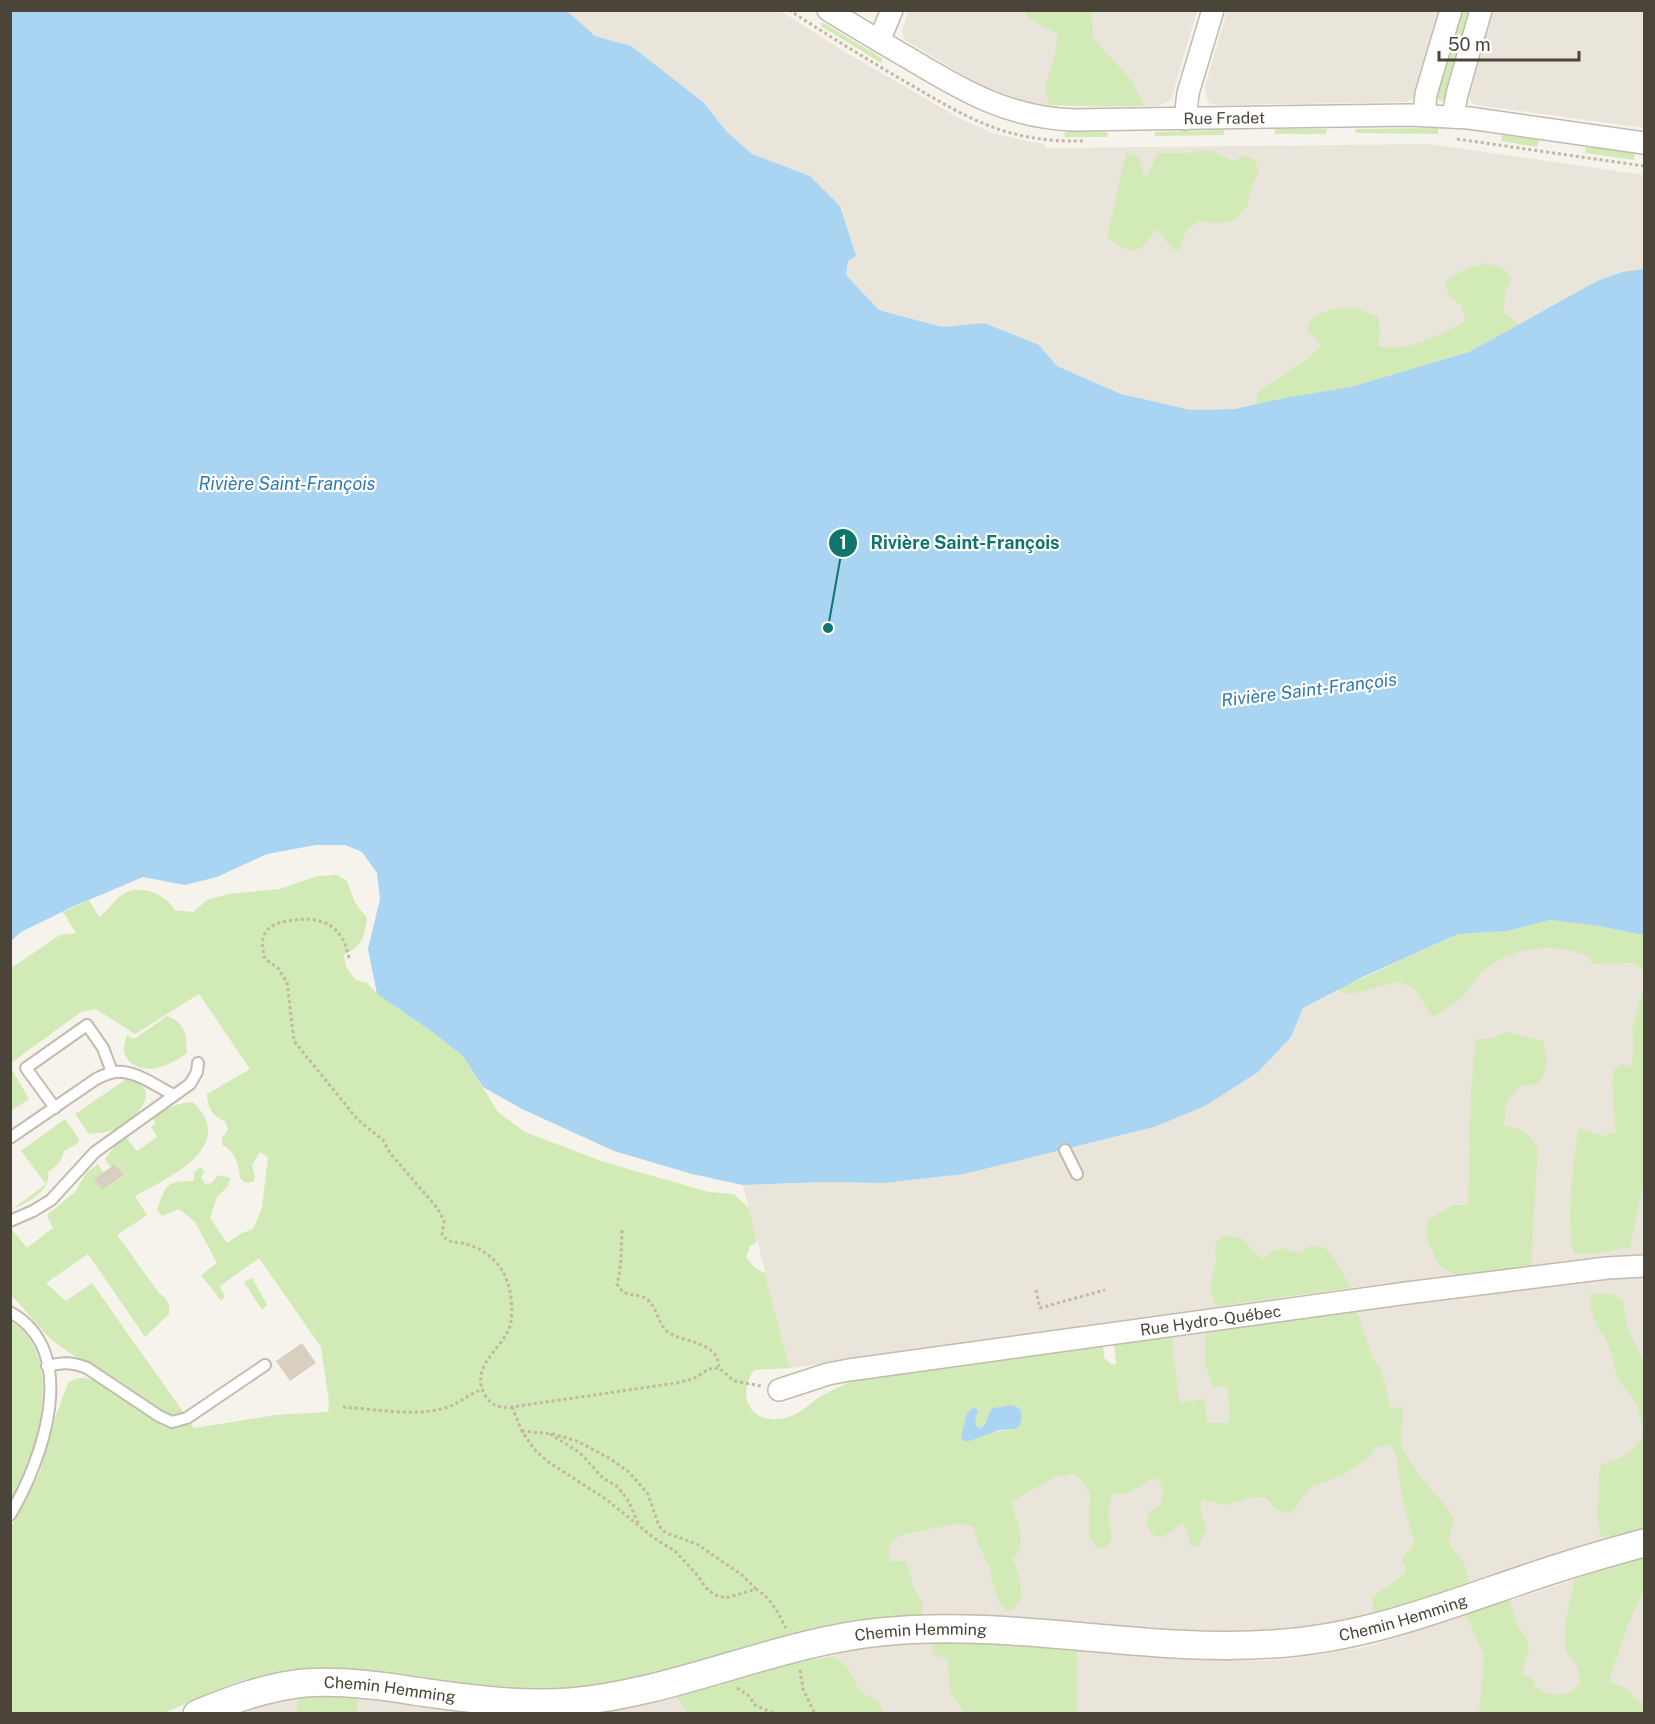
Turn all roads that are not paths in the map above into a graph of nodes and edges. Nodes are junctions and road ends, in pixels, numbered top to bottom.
1 (828, 10) edge
2 (892, 10) edge
3 (1213, 10) edge
4 (1451, 10) edge
5 (1481, 10) edge
6 (879, 41) junction
7 (1424, 116) junction
8 (1453, 117) junction
9 (1185, 119) junction
10 (1644, 143) edge
11 (198, 1063) dead end
12 (112, 1072) junction
13 (174, 1095) junction
14 (55, 1108) junction
15 (10, 1138) edge
16 (1065, 1149) dead end
17 (1077, 1174) dead end
18 (10, 1221) edge
19 (1644, 1266) edge
20 (10, 1312) edge
21 (265, 1365) dead end
22 (47, 1366) junction
23 (779, 1390) road end
24 (10, 1515) edge
25 (1644, 1543) edge
26 (197, 1713) edge

1 - 6 street, Rue Fradet
2 - 6 street
3 - 9 street
4 - 7 street
5 - 8 street
6 - 9 street, Rue Fradet
7 - 8 street, Rue Fradet
7 - 9 street, Rue Fradet
8 - 10 street, Rue Fradet
11 - 13 lane
12 - 13 lane
12 - 14 lane
12 - 14 lane
13 - 18 lane
14 - 15 lane
16 - 17 lane
19 - 23 street, Rue Hydro-Québec
20 - 22 lane
21 - 22 lane
22 - 24 lane
25 - 26 street, Chemin Hemming

